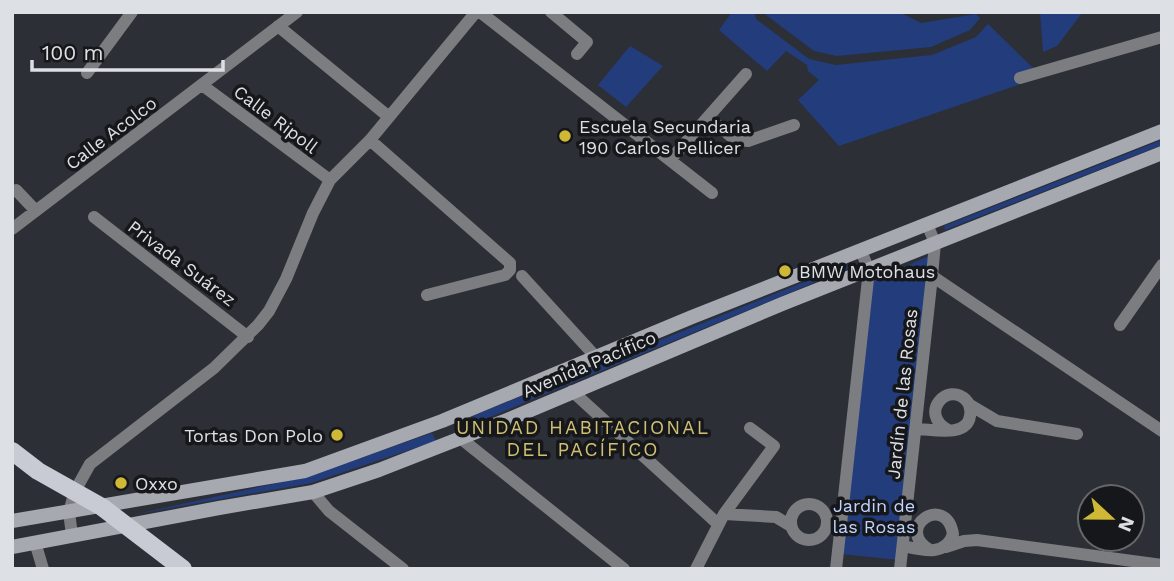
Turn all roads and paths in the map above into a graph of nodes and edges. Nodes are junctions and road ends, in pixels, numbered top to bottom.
1 (132, 12) edge
2 (297, 12) edge
3 (478, 12) edge
4 (551, 12) edge
5 (278, 26) junction
6 (1162, 37) edge
7 (577, 54) dead end
8 (87, 73) dead end
9 (746, 74) dead end
10 (1020, 78) dead end
11 (202, 85) junction
12 (390, 117) junction
13 (708, 117) junction
14 (794, 125) dead end
15 (1162, 131) edge
16 (370, 140) junction
17 (1162, 153) edge
18 (670, 160) junction
19 (330, 180) junction
20 (16, 190) dead end
21 (712, 193) dead end
22 (36, 211) junction
23 (94, 217) dead end
24 (928, 224) junction
25 (12, 229) edge
26 (935, 243) junction
27 (861, 251) junction
28 (1162, 265) edge
29 (869, 270) junction
30 (522, 276) dead end
31 (932, 276) junction
32 (427, 295) dead end
33 (1120, 325) dead end
34 (248, 337) junction
35 (595, 356) junction
36 (572, 391) junction
37 (920, 392) junction
38 (951, 394) junction
39 (970, 405) junction
40 (442, 421) junction
41 (997, 421) junction
42 (964, 427) junction
43 (750, 428) dead end
44 (916, 429) junction
45 (948, 430) junction
46 (1162, 431) edge
47 (1077, 434) dead end
48 (454, 439) junction
49 (12, 451) edge
50 (75, 491) junction
51 (313, 492) junction
52 (102, 508) junction
53 (797, 508) junction
54 (821, 509) junction
55 (842, 510) junction
56 (907, 510) junction
57 (69, 512) junction
58 (933, 514) junction
59 (776, 517) junction
60 (721, 519) junction
61 (12, 521) edge
62 (126, 526) junction
63 (791, 526) junction
64 (952, 526) junction
65 (72, 535) junction
66 (819, 537) junction
67 (839, 539) junction
68 (976, 540) junction
69 (35, 542) junction
70 (902, 546) junction
71 (12, 547) edge
72 (946, 547) junction
73 (930, 550) junction
74 (1162, 565) edge
75 (43, 569) edge
76 (183, 569) edge
77 (403, 569) edge
78 (624, 569) edge
79 (696, 569) edge
80 (835, 569) edge
81 (900, 569) edge

1 - 8 street
2 - 5 street, Calle Acolco
3 - 12 street
3 - 18 street
4 - 7 street
5 - 11 street, Calle Acolco
5 - 12 street
6 - 10 street
9 - 13 street
11 - 19 street, Calle Ripoll
11 - 22 street, Calle Acolco
12 - 16 street
13 - 14 street
13 - 18 street
15 - 24 street, Avenida Pacífico
16 - 19 street
16 - 32 street
17 - 26 street, Avenida Pacífico
18 - 21 street
19 - 34 street
20 - 22 street
22 - 25 street, Calle Acolco
23 - 34 street, Privada Suárez
24 - 26 street, Jardín de las Rosas
24 - 27 street, Avenida Pacífico
26 - 29 street, Avenida Pacífico
26 - 31 street, Jardín de las Rosas
27 - 29 street
27 - 35 street, Avenida Pacífico
28 - 33 street
29 - 36 street, Avenida Pacífico
29 - 55 street
30 - 35 street
31 - 37 street, Jardín de las Rosas
31 - 46 street
34 - 50 street
35 - 40 street, Avenida Pacífico
36 - 48 street, Avenida Pacífico
36 - 60 street
37 - 38 street
37 - 44 street, Jardín de las Rosas
38 - 39 street
38 - 45 street
39 - 41 street
39 - 42 street
40 - 48 street
40 - 52 street, Avenida Pacífico
41 - 42 street
41 - 47 street
42 - 45 street
43 - 60 street
44 - 45 street
44 - 56 street, Jardín de las Rosas
48 - 51 street, Avenida Pacífico
48 - 78 street
49 - 50 main road
50 - 52 main road
50 - 57 street
51 - 62 street, Avenida Pacífico
51 - 77 street
52 - 57 street, Avenida Pacífico
52 - 62 main road
53 - 54 street
53 - 59 street
53 - 63 street
54 - 55 street
54 - 66 street
55 - 67 street
56 - 58 street
56 - 70 street, Jardín de las Rosas
57 - 61 street, Avenida Pacífico
57 - 65 street
58 - 64 street
58 - 73 street
59 - 60 street
59 - 63 street
60 - 79 street
62 - 65 street, Avenida Pacífico
62 - 76 main road
63 - 66 street
64 - 68 street
64 - 72 street
65 - 69 street, Avenida Pacífico
66 - 67 street
67 - 80 street
68 - 72 street
68 - 74 street
69 - 71 street, Avenida Pacífico
69 - 75 street
70 - 73 street
70 - 81 street, Jardín de las Rosas
72 - 73 street

